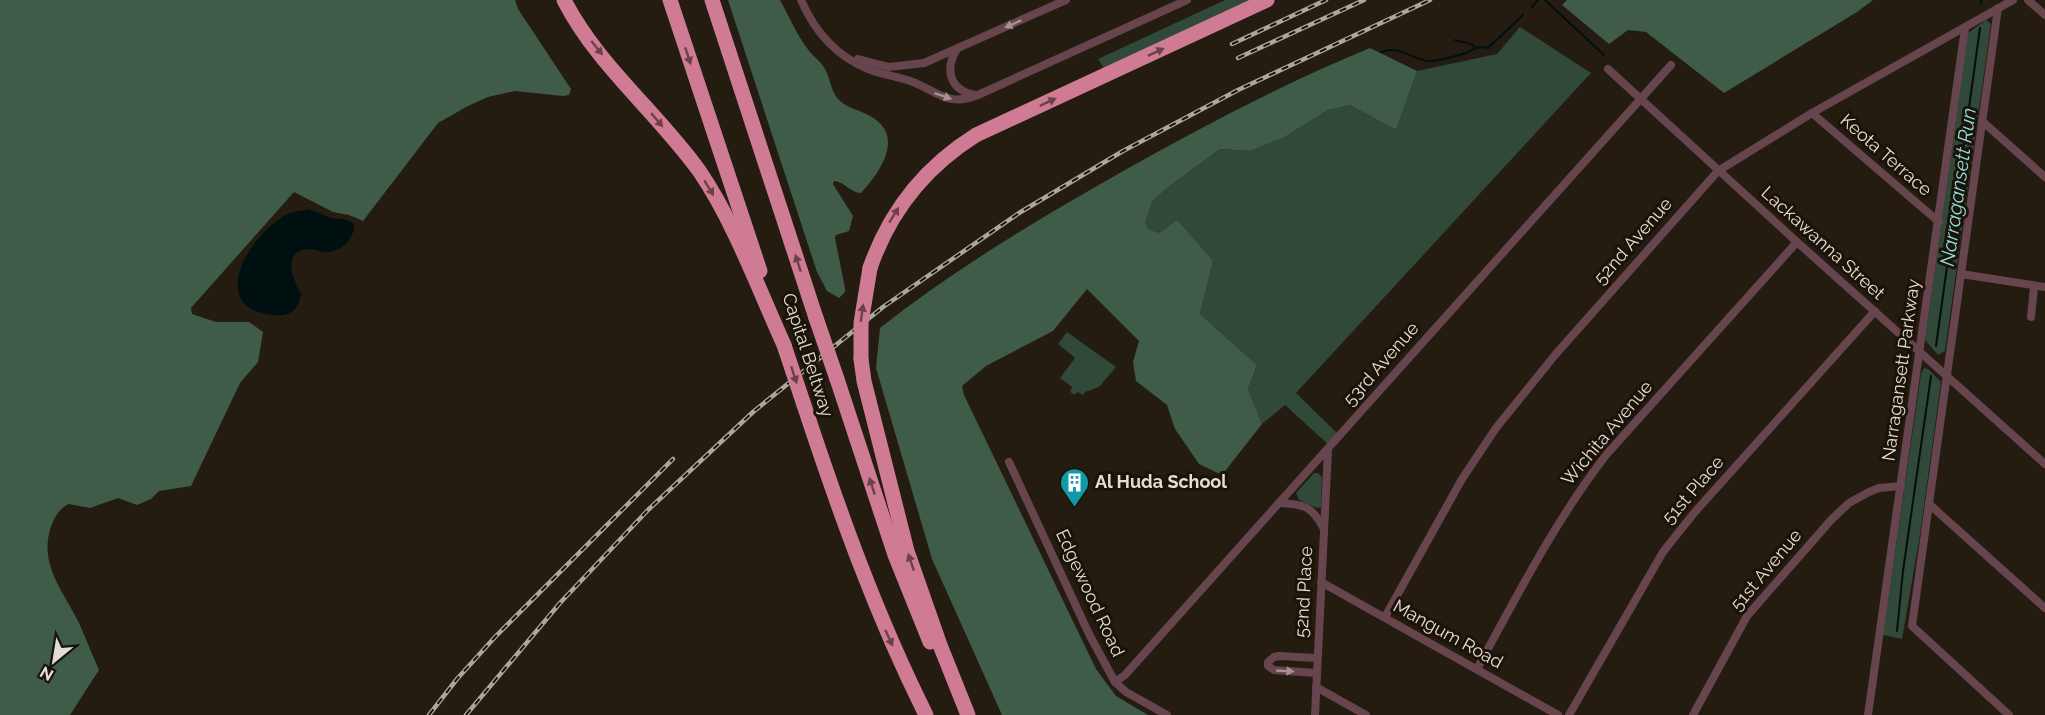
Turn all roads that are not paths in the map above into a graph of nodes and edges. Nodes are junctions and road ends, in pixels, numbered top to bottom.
1 (564, 0) edge
2 (670, 0) edge
3 (712, 0) edge
4 (801, 0) edge
5 (1066, 0) edge
6 (1187, 0) edge
7 (1267, 0) edge
8 (2013, 0) edge
9 (2028, 0) edge
10 (1998, 8) junction
11 (2045, 15) edge
12 (1965, 28) junction
13 (957, 49) junction
14 (846, 56) junction
15 (1671, 65) dead end
16 (1608, 69) dead end
17 (978, 95) junction
18 (1641, 99) junction
19 (1812, 113) junction
20 (1982, 122) junction
21 (1718, 171) junction
22 (2045, 177) edge
23 (1939, 222) junction
24 (1797, 242) junction
25 (1961, 274) junction
26 (2034, 287) junction
27 (2045, 287) edge
28 (1875, 311) junction
29 (2031, 317) dead end
30 (784, 345) junction
31 (1921, 351) junction
32 (1946, 375) junction
33 (1328, 449) junction
34 (1009, 462) dead end
35 (2045, 464) edge
36 (1901, 486) junction
37 (1280, 503) junction
38 (1929, 504) junction
39 (1324, 529) junction
40 (1321, 582) junction
41 (2045, 608) edge
42 (1385, 617) junction
43 (1317, 658) junction
44 (1477, 669) junction
45 (1316, 673) junction
46 (1115, 682) junction
47 (1316, 687) junction
48 (926, 715) edge
49 (966, 715) edge
50 (1167, 715) edge
51 (1315, 715) edge
52 (1366, 715) edge
53 (1558, 715) edge
54 (1569, 715) edge
55 (1693, 715) edge
56 (1868, 715) edge
57 (2009, 715) edge

1 -> 30 highway
2 -> 30 highway, Capital Beltway
49 -> 3 highway, Capital Beltway, bridge
4 - 14 street
5 -> 13 street
6 - 17 street
49 -> 7 highway, bridge
8 - 10 street, 52nd Avenue
9 - 11 street
10 - 12 street, 52nd Avenue
10 - 20 street
12 - 19 street, 52nd Avenue
12 - 23 street, Narragansett Parkway
13 - 14 street
13 - 17 street
14 -> 17 street
15 - 18 street, 53rd Avenue
16 - 18 street, Lackawanna Street
18 - 21 street, Lackawanna Street
18 - 33 street, 53rd Avenue
19 - 21 street, 52nd Avenue
19 - 23 street, Keota Terrace
20 - 22 street
20 - 25 street
21 - 24 street, Lackawanna Street
21 - 42 street, 52nd Avenue
23 - 31 street, Narragansett Parkway
24 - 28 street, Lackawanna Street
24 - 44 street, Wichita Avenue
25 - 26 street
25 - 32 street
26 - 27 street
26 - 29 street
28 - 31 street, Lackawanna Street
28 - 54 street, 51st Place
30 -> 48 highway, Capital Beltway, bridge
31 - 32 street, Lackawanna Street
31 - 36 street, Narragansett Parkway
32 - 35 street, Lackawanna Street
32 - 38 street
33 - 37 street, 53rd Avenue
33 - 39 street, 52nd Place
34 - 46 street, Edgewood Road
36 - 55 street, 51st Avenue
36 - 56 street, Narragansett Parkway
37 - 39 street, 52nd Place
37 - 46 street, 53rd Avenue
38 - 41 street
38 - 57 street
39 - 40 street, 52nd Place
40 - 42 street, Mangum Road
40 - 43 street, 52nd Place
42 - 44 street, Mangum Road
43 - 45 street, 52nd Place
43 -> 45 street, 52nd Place
44 - 53 street, Mangum Road
45 - 47 street, 52nd Place
46 - 50 street, Edgewood Road
47 - 51 street, 52nd Place
47 - 52 street

